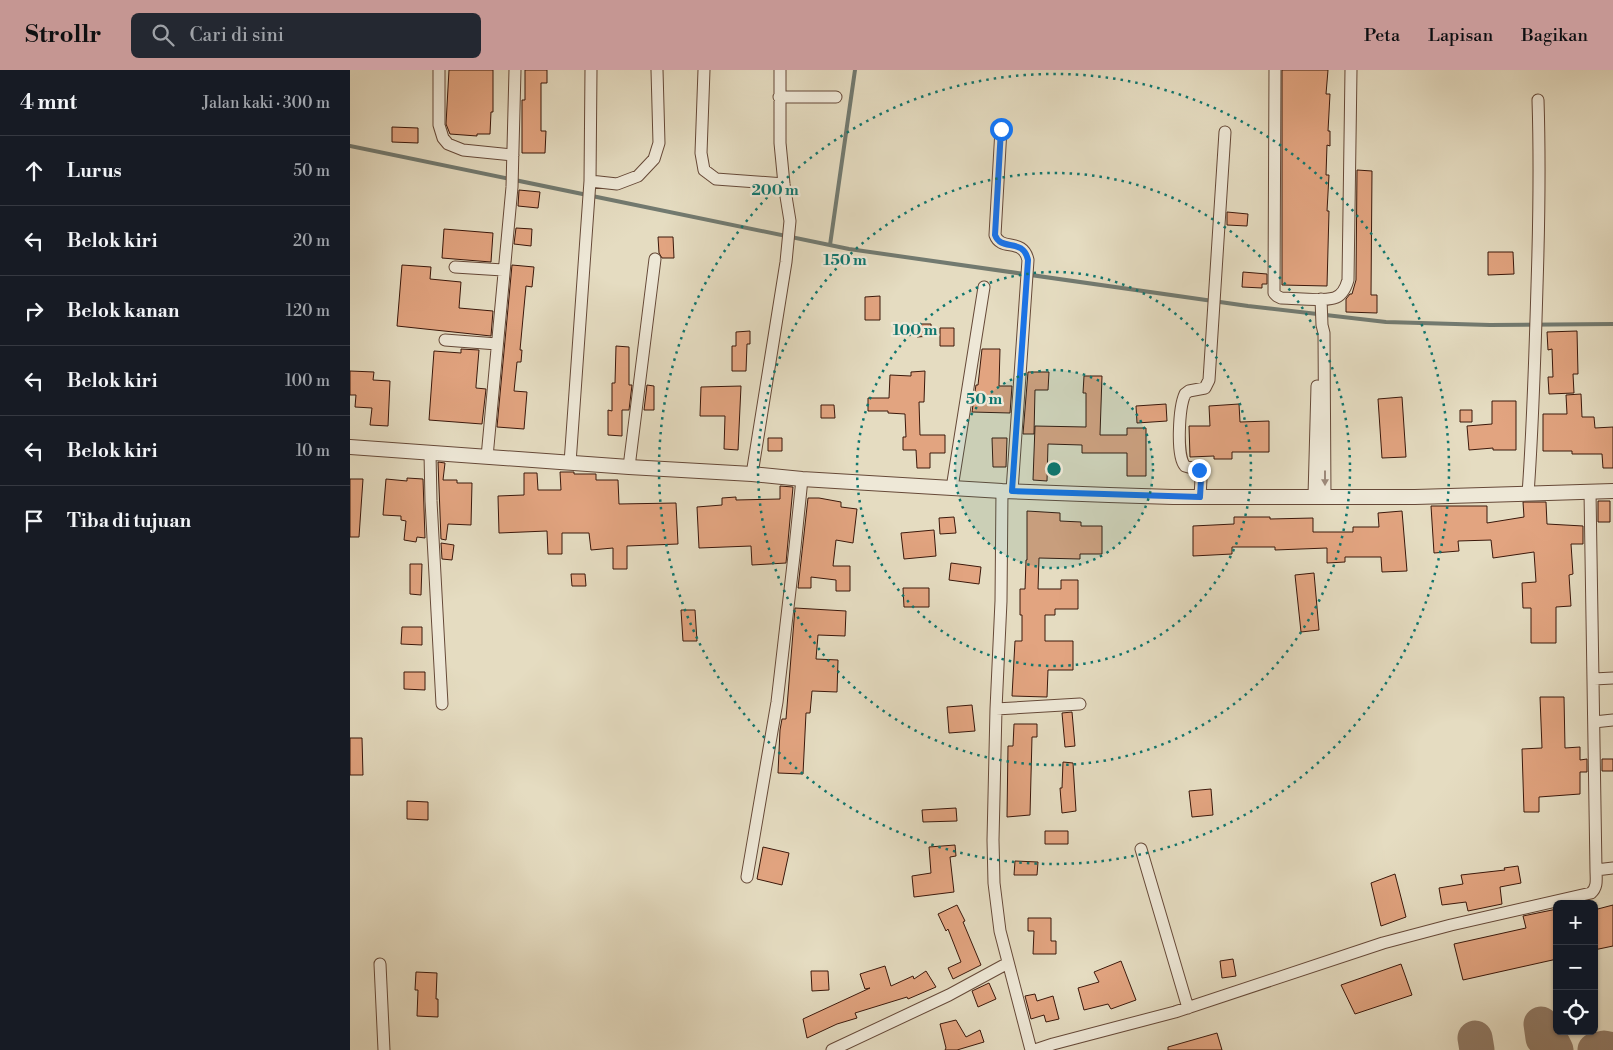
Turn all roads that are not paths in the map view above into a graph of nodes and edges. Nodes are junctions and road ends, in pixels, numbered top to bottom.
1 (439, 70) edge
2 (515, 70) edge
3 (591, 70) edge
4 (657, 70) edge
5 (704, 70) edge
6 (780, 70) edge
7 (1275, 70) edge
8 (1351, 70) edge
9 (779, 97) junction
10 (836, 97) dead end
11 (1538, 100) dead end
12 (1001, 129) dead end
13 (1225, 132) dead end
14 (513, 155) junction
15 (590, 181) junction
16 (784, 184) junction
17 (655, 260) dead end
18 (455, 267) dead end
19 (503, 270) junction
20 (984, 287) dead end
21 (1322, 312) junction
22 (446, 340) dead end
23 (497, 344) junction
24 (350, 447) edge
25 (430, 454) junction
26 (487, 457) junction
27 (570, 463) junction
28 (629, 467) junction
29 (752, 474) junction
30 (802, 480) junction
31 (952, 488) junction
32 (1007, 491) junction
33 (1590, 492) junction
34 (1613, 492) edge
35 (1528, 494) junction
36 (1200, 497) junction
37 (1320, 497) junction
38 (1613, 678) edge
39 (1594, 679) junction
40 (442, 704) dead end
41 (1080, 704) dead end
42 (996, 709) junction
43 (1613, 720) edge
44 (1594, 722) junction
45 (1141, 849) dead end
46 (1613, 868) edge
47 (1596, 870) junction
48 (747, 877) dead end
49 (1008, 963) junction
50 (380, 964) dead end
51 (1188, 1008) junction
52 (384, 1050) edge
53 (832, 1050) edge
54 (1033, 1050) edge

1 - 14 street
2 - 14 street
3 - 15 street
4 - 15 street
5 - 16 street
6 - 9 street
7 - 21 street
8 - 21 street
9 - 10 street
9 - 16 street
11 - 35 street
12 - 32 street
13 - 36 street
14 - 19 street
15 - 27 street
16 - 29 street
17 - 28 street
18 - 19 street
19 - 23 street
20 - 31 street
21 - 37 street
22 - 23 street
23 - 26 street
24 - 25 street
25 - 26 street
25 - 40 street
26 - 27 street
27 - 28 street
28 - 29 street
29 - 30 street
30 - 31 street
30 - 48 street
31 - 32 street
32 - 36 street
32 - 42 street
33 - 34 street
33 - 35 street
33 - 39 street
35 - 37 street
36 - 37 street
38 - 39 street
39 - 44 street
41 - 42 street
42 - 49 street
43 - 44 street
44 - 47 street
45 - 51 street
46 - 47 street
47 - 51 street
49 - 53 street
49 - 54 street
50 - 52 street
51 - 54 street

